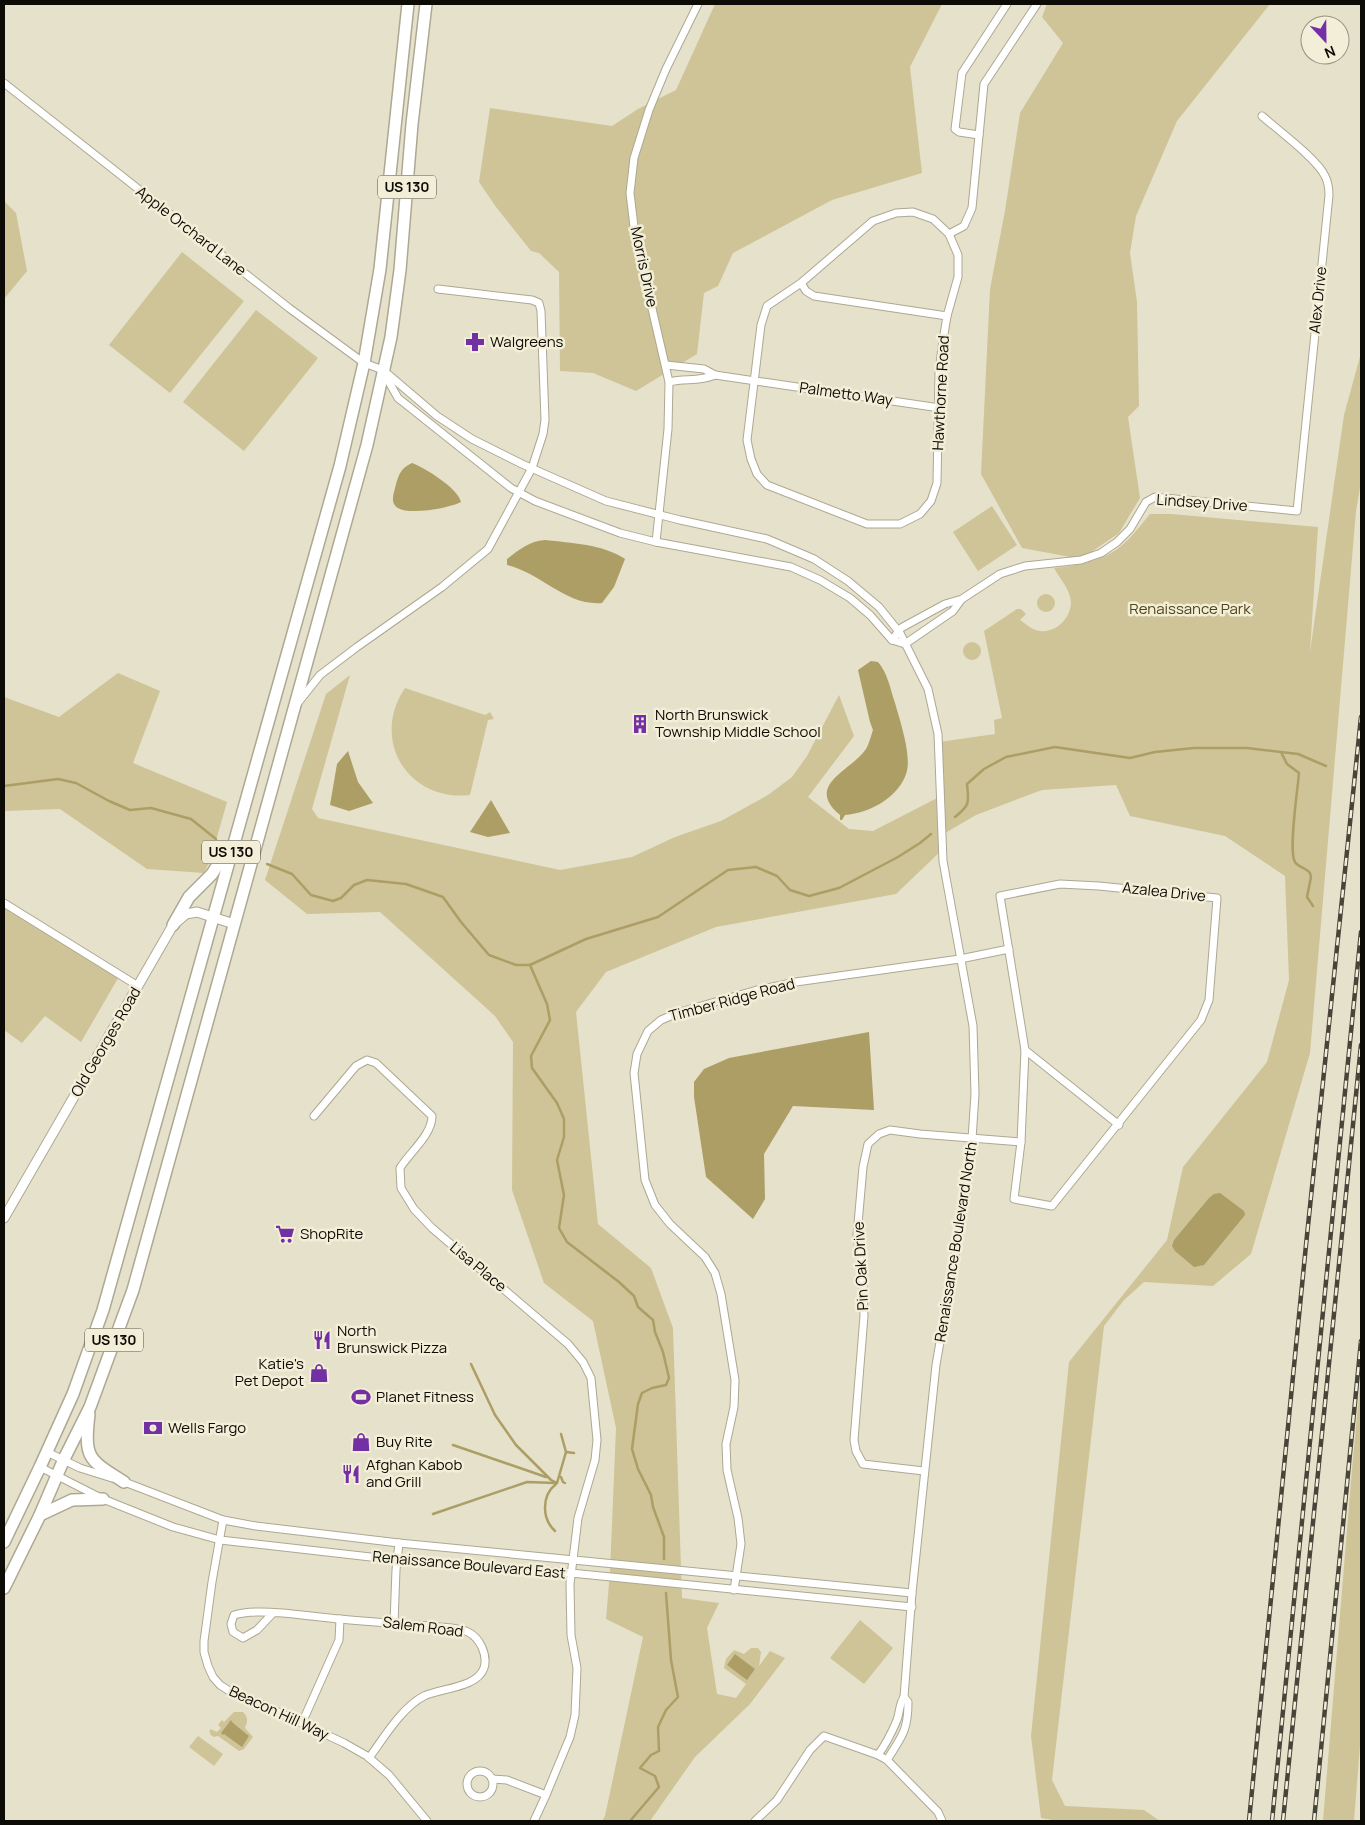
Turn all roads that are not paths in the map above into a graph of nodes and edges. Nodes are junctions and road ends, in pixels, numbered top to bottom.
1 (408, 4) edge
2 (426, 4) edge
3 (698, 4) edge
4 (1007, 4) edge
5 (1037, 4) edge
6 (4, 83) edge
7 (1262, 116) dead end
8 (979, 135) junction
9 (949, 234) junction
10 (801, 283) junction
11 (438, 289) dead end
12 (947, 316) junction
13 (364, 363) junction
14 (666, 365) junction
15 (383, 370) junction
16 (715, 375) junction
17 (753, 381) junction
18 (669, 382) junction
19 (940, 408) junction
20 (532, 468) junction
21 (520, 493) junction
22 (1297, 511) joint
23 (658, 514) junction
24 (656, 542) junction
25 (962, 599) junction
26 (898, 632) junction
27 (892, 640) junction
28 (905, 644) junction
29 (292, 711) junction
30 (234, 841) junction
31 (4, 903) edge
32 (212, 917) junction
33 (234, 924) junction
34 (173, 925) junction
35 (1010, 949) junction
36 (960, 959) junction
37 (138, 986) junction
38 (1025, 1050) junction
39 (314, 1116) dead end
40 (1119, 1125) junction
41 (972, 1139) junction
42 (1020, 1142) junction
43 (4, 1218) edge
44 (90, 1407) junction
45 (47, 1452) junction
46 (64, 1459) junction
47 (40, 1467) junction
48 (924, 1471) junction
49 (57, 1475) junction
50 (124, 1482) junction
51 (104, 1499) junction
52 (40, 1515) junction
53 (223, 1520) junction
54 (220, 1540) junction
55 (4, 1542) edge
56 (399, 1543) junction
57 (397, 1560) junction
58 (573, 1560) junction
59 (571, 1573) junction
60 (736, 1576) junction
61 (4, 1588) edge
62 (734, 1590) junction
63 (912, 1593) junction
64 (912, 1607) junction
65 (273, 1613) junction
66 (340, 1619) junction
67 (394, 1623) junction
68 (904, 1697) junction
69 (302, 1723) junction
70 (878, 1755) junction
71 (369, 1758) junction
72 (888, 1760) junction
73 (492, 1779) dead end
74 (546, 1795) junction
75 (427, 1821) edge
76 (534, 1821) edge
77 (755, 1821) edge
78 (942, 1821) edge

1 - 13 highway, US 130
2 - 15 highway, US 130
3 - 14 street, Morris Drive
4 - 8 street
5 - 8 street
6 - 13 street, Apple Orchard Lane
7 - 22 street, Alex Drive
8 - 9 street
9 - 10 street, Hawthorne Road
9 - 12 street, Hawthorne Road
10 - 12 street
10 - 17 street, Hawthorne Road
11 - 20 street
12 - 19 street, Hawthorne Road
13 - 15 street, Apple Orchard Lane
13 - 30 highway, US 130
14 - 16 street
14 - 18 street, Morris Drive
15 - 20 street, Renaissance Boulevard North
15 - 21 street
15 - 29 highway, US 130
16 - 17 street
16 - 18 street
17 - 19 street, Palmetto Way
17 - 19 street, Hawthorne Road
18 - 23 street, Morris Drive
20 - 21 street
20 - 23 street, Renaissance Boulevard North
21 - 24 street
21 - 29 street
22 - 25 street, Lindsey Drive
23 - 24 street, Morris Drive
23 - 26 street, Renaissance Boulevard North
24 - 27 street
25 - 26 street, Lindsey Drive
25 - 28 street, Lindsey Drive
26 - 27 street, Lindsey Drive
26 - 28 street, Renaissance Boulevard North
27 - 28 street
28 - 36 street, Renaissance Boulevard North
29 - 33 highway, US 130
30 - 32 highway, US 130
30 - 34 highway
31 - 37 street
32 - 33 street, Old Georges Road
32 - 34 street, Old Georges Road
32 - 45 highway, US 130
33 - 44 highway, US 130
34 - 37 street, Old Georges Road
35 - 36 street
35 - 38 street, Azalea Drive
35 - 40 street, Azalea Drive
36 - 41 street, Renaissance Boulevard North
36 - 60 street, Timber Ridge Road
37 - 43 street, Old Georges Road
38 - 40 street
38 - 42 street, Azalea Drive
39 - 58 street, Lisa Place
40 - 42 street, Azalea Drive
41 - 42 street
41 - 48 street, Renaissance Boulevard North
41 - 48 street, Pin Oak Drive
44 - 46 highway, US 130
44 - 50 highway
45 - 46 street, Renaissance Boulevard East
45 - 47 highway, US 130
46 - 49 highway, US 130
46 - 50 street, Renaissance Boulevard East
47 - 49 street, Renaissance Boulevard East
47 - 55 highway, US 130
48 - 63 street, Renaissance Boulevard North
49 - 51 street, Renaissance Boulevard East
49 - 52 highway, US 130
50 - 53 street, Renaissance Boulevard East
51 - 52 highway
51 - 54 street, Renaissance Boulevard East
52 - 61 highway, US 130
53 - 54 street, Beacon Hill Way
53 - 56 street, Renaissance Boulevard East
54 - 57 street, Renaissance Boulevard East
54 - 69 street, Beacon Hill Way
56 - 57 street
56 - 58 street, Renaissance Boulevard East
57 - 59 street, Renaissance Boulevard East
57 - 67 street
58 - 59 street, Lisa Place
58 - 60 street, Renaissance Boulevard East
59 - 62 street, Renaissance Boulevard East
59 - 74 street, Lisa Place
60 - 62 street, Timber Ridge Road
60 - 63 street, Renaissance Boulevard East
62 - 64 street, Renaissance Boulevard East
63 - 64 street, Renaissance Boulevard North
64 - 68 street, Renaissance Boulevard North
65 - 65 street, Salem Road
65 - 66 street, Salem Road
66 - 67 street, Salem Road
66 - 69 street
67 - 71 street, Salem Road
68 - 70 street, Renaissance Boulevard North
68 - 72 street, Renaissance Boulevard North
69 - 71 street, Beacon Hill Way
70 - 72 street
70 - 77 street
71 - 75 street, Beacon Hill Way
72 - 78 street
73 - 74 street
74 - 76 street, Lisa Place

